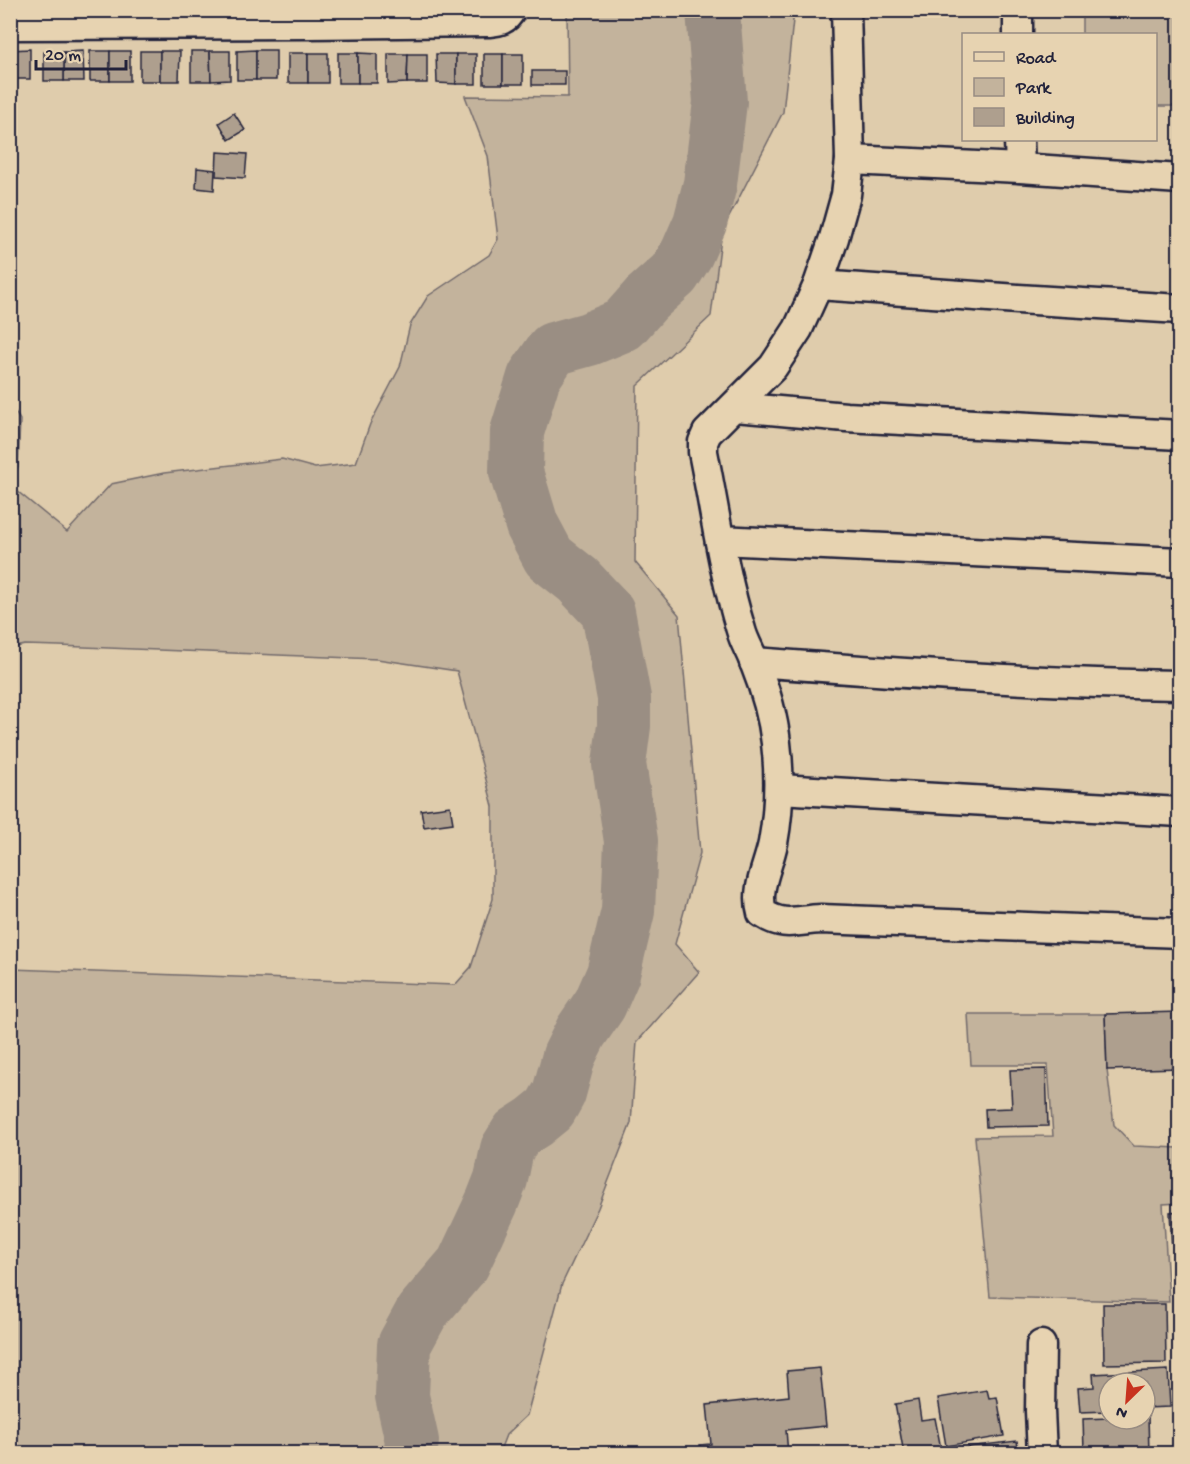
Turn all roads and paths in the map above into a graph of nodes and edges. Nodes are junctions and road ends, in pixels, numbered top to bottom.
1 (511, 10) edge
2 (846, 10) edge
3 (1018, 10) edge
4 (10, 25) edge
5 (1018, 33) edge
6 (1019, 141) edge
7 (850, 160) junction
8 (1020, 168) junction
9 (1179, 178) edge
10 (818, 285) junction
11 (1179, 309) edge
12 (735, 407) junction
13 (1179, 435) edge
14 (720, 540) junction
15 (1179, 562) edge
16 (754, 662) junction
17 (1179, 685) edge
18 (779, 789) junction
19 (1179, 812) edge
20 (1179, 933) edge
21 (1041, 1345) dead end
22 (1041, 1454) edge

1 - 4 street
2 - 7 street
3 - 5 street
6 - 8 street
7 - 8 street
7 - 10 street
8 - 9 street
10 - 11 street
10 - 12 street
12 - 13 street
12 - 14 street
14 - 15 street
14 - 16 street
16 - 17 street
16 - 18 street
18 - 19 street
18 - 20 street
21 - 22 street

